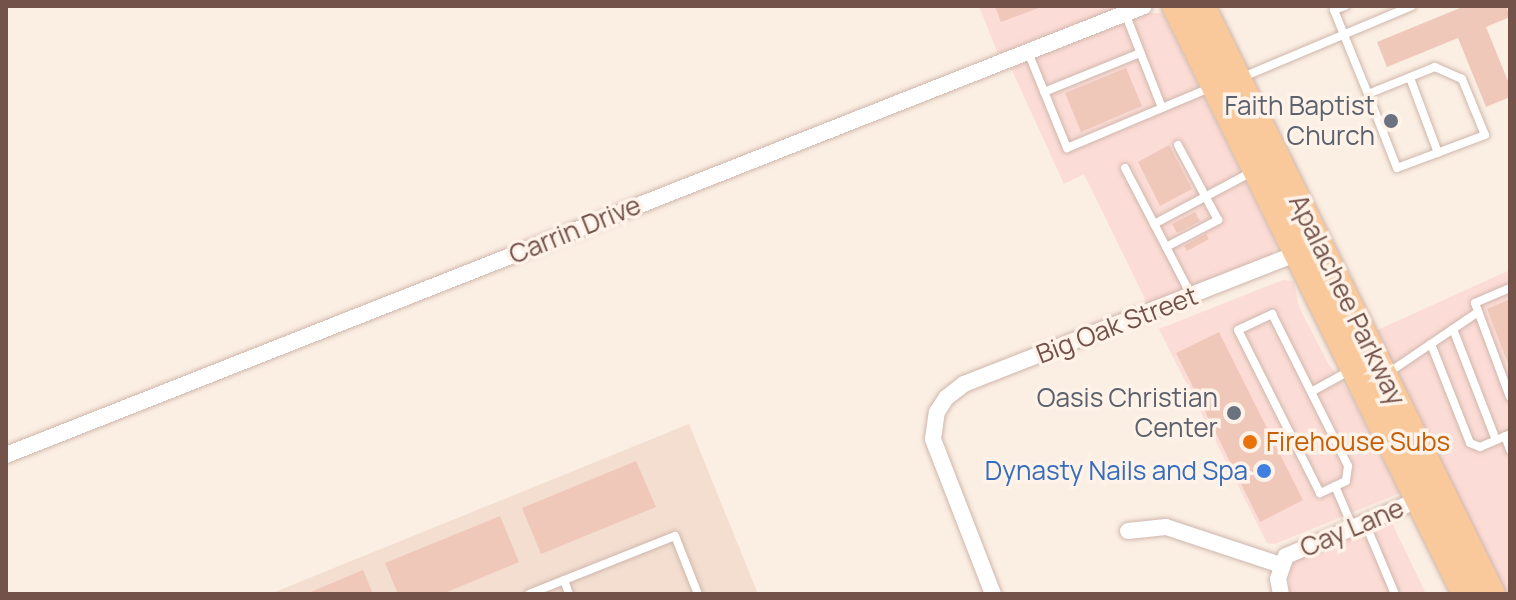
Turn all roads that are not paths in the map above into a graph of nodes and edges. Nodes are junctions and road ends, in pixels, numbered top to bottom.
1 (1144, 6) edge
2 (1175, 6) edge
3 (1202, 6) edge
4 (1345, 6) edge
5 (1412, 6) edge
6 (1121, 11) edge
7 (1344, 35) junction
8 (1028, 51) junction
9 (1140, 53) junction
10 (1410, 78) junction
11 (1227, 83) junction
12 (1044, 92) junction
13 (1368, 94) junction
14 (1162, 108) junction
15 (1178, 145) dead end
16 (1438, 153) junction
17 (1125, 168) dead end
18 (1256, 169) junction
19 (1206, 197) junction
20 (1154, 224) junction
21 (1166, 247) junction
22 (1309, 249) junction
23 (1510, 288) edge
24 (1192, 297) junction
25 (1478, 312) junction
26 (1453, 329) junction
27 (1431, 344) junction
28 (1354, 368) junction
29 (1384, 376) junction
30 (1311, 392) junction
31 (1510, 397) edge
32 (1504, 437) edge
33 (1510, 450) edge
34 (6, 455) edge
35 (1335, 486) junction
36 (1430, 495) junction
37 (1358, 525) junction
38 (1128, 531) dead end
39 (1281, 565) junction
40 (564, 580) junction
41 (529, 594) edge
42 (569, 594) edge
43 (698, 594) edge
44 (993, 594) edge
45 (1281, 594) edge
46 (1395, 594) edge
47 (1465, 594) edge
48 (1492, 594) edge

1 - 6 street, Carrin Drive
2 - 11 main road, Apalachee Parkway
3 - 11 main road, Apalachee Parkway
4 - 7 lane
5 - 7 lane
6 - 8 street, Carrin Drive
6 - 9 lane
7 - 11 lane
7 - 13 lane
8 - 12 lane
8 - 34 street, Carrin Drive
9 - 12 lane
9 - 14 lane
10 - 13 lane
10 - 16 lane
10 - 16 lane
11 - 14 lane
11 - 18 main road, Apalachee Parkway
11 - 22 main road, Apalachee Parkway
12 - 14 lane
13 - 16 lane
15 - 19 lane
17 - 20 lane
18 - 19 lane
18 - 22 main road, Apalachee Parkway
19 - 20 lane
19 - 21 lane
20 - 21 lane
21 - 24 lane
22 - 24 street, Big Oak Street
22 - 28 main road, Apalachee Parkway
22 - 29 main road, Apalachee Parkway
23 - 25 lane
24 - 44 street, Big Oak Street
25 - 26 lane
25 - 31 lane
26 - 27 lane
26 - 32 lane
27 - 29 lane
27 - 32 lane
28 - 30 lane
28 - 36 main road, Apalachee Parkway
29 - 36 main road, Apalachee Parkway
30 - 35 lane
30 - 35 lane
32 - 33 lane
35 - 37 lane
36 - 37 street, Cay Lane
36 - 47 main road, Apalachee Parkway
36 - 48 main road, Apalachee Parkway
37 - 39 street, Cay Lane
37 - 46 lane
38 - 39 street, Cay Lane
39 - 45 street
40 - 41 lane
40 - 42 lane
40 - 43 lane

